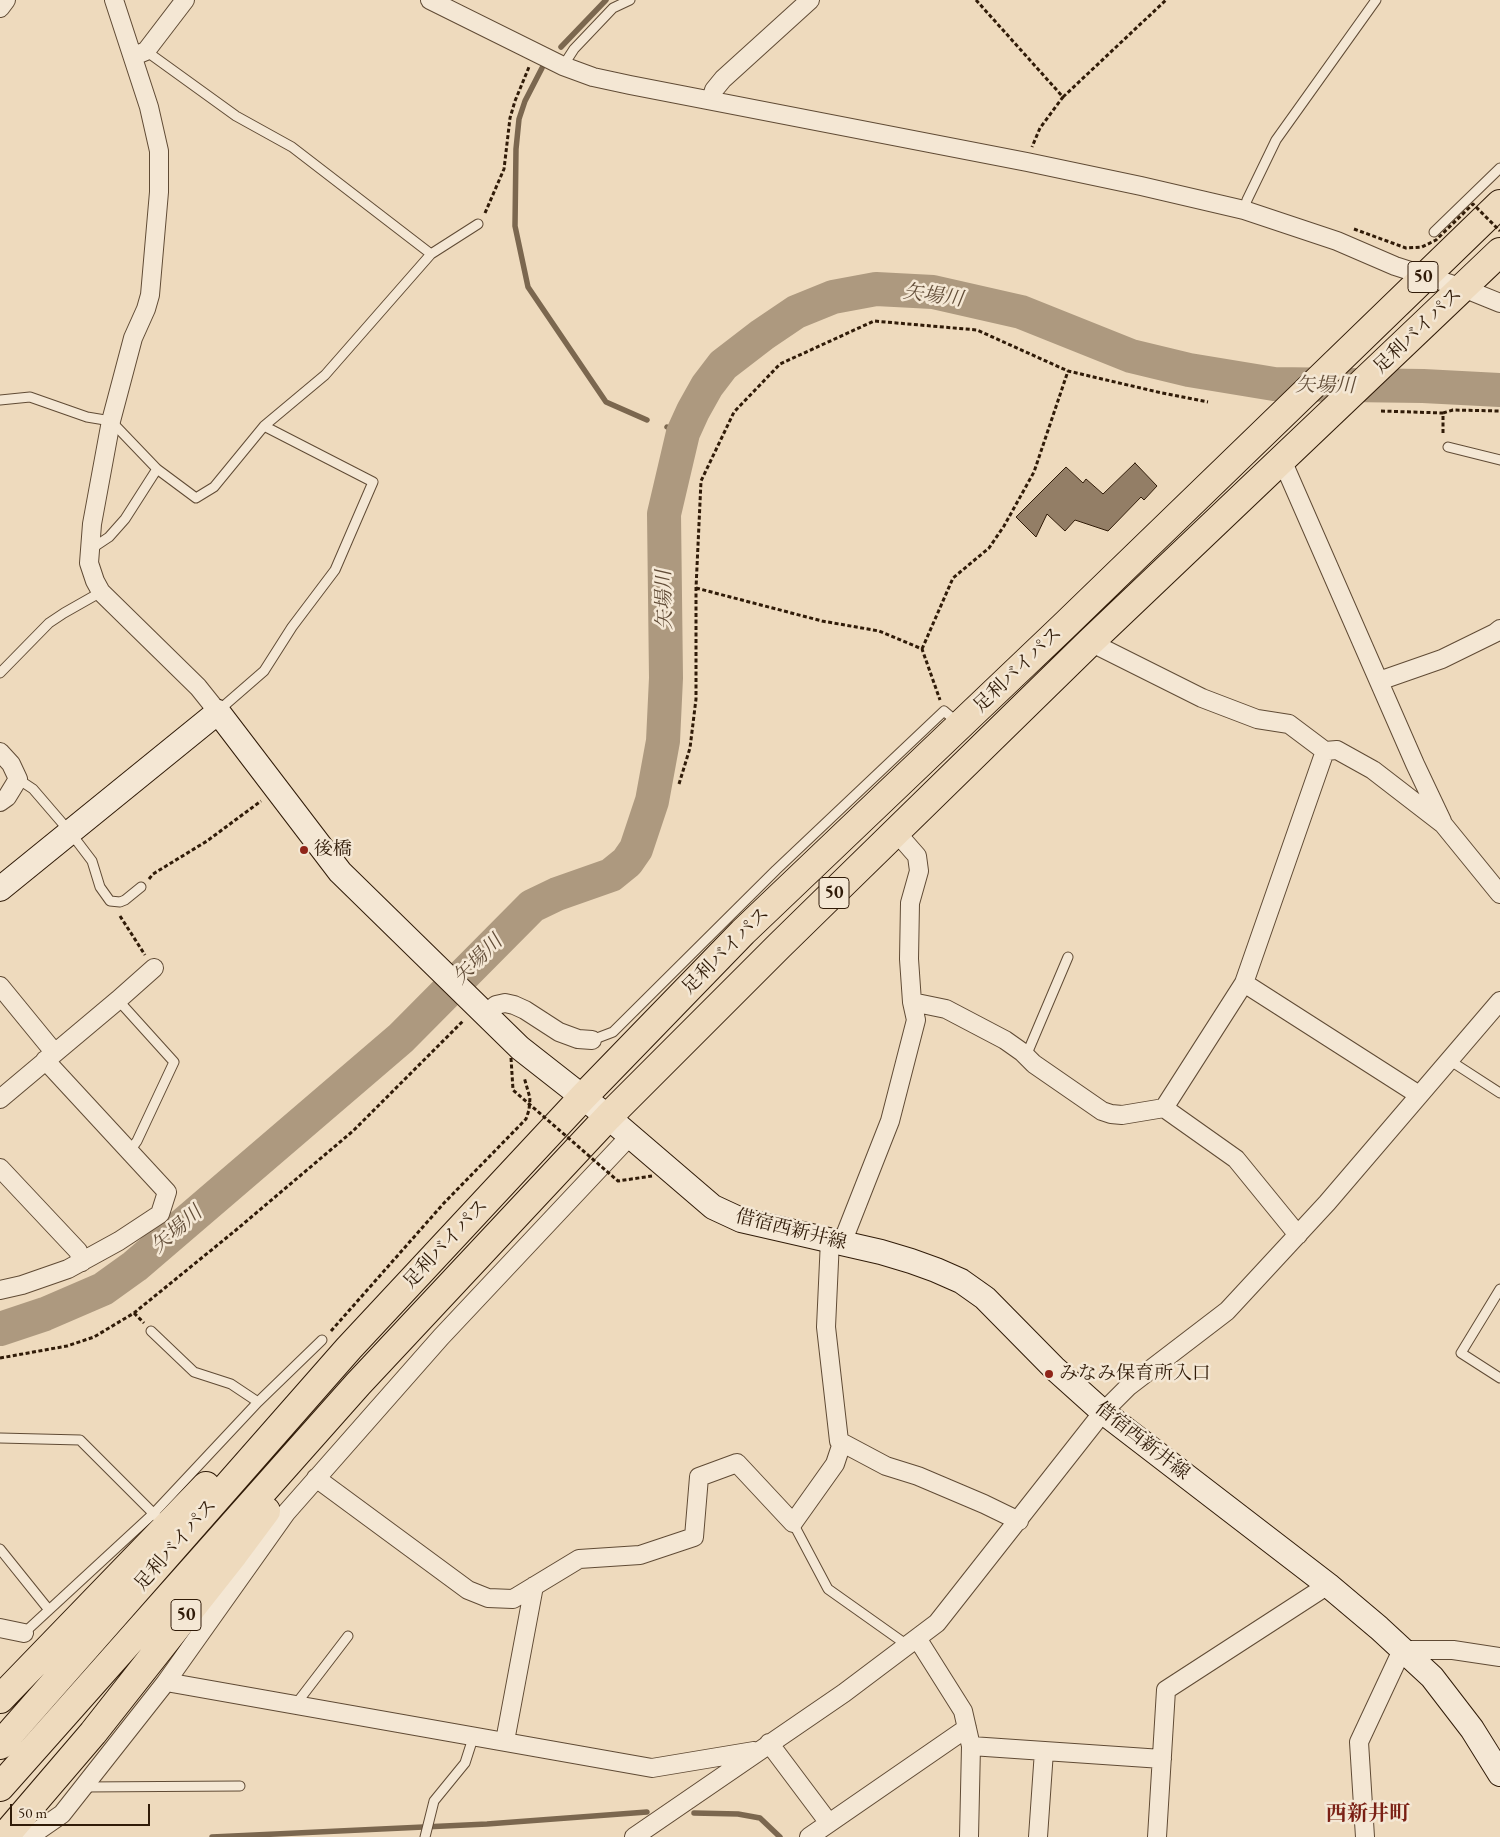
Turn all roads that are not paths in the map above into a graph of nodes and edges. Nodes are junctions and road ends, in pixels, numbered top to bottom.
1 (6, 0) edge
2 (114, 0) edge
3 (185, 0) edge
4 (430, 0) edge
5 (630, 0) edge
6 (810, 0) edge
7 (1376, 0) edge
8 (0, 8) edge
9 (140, 54) junction
10 (563, 66) junction
11 (711, 100) junction
12 (1500, 168) edge
13 (1500, 204) edge
14 (1244, 210) junction
15 (478, 224) road end
16 (1434, 232) dead end
17 (1500, 252) edge
18 (431, 254) junction
19 (1424, 277) junction
20 (1463, 288) junction
21 (1500, 303) edge
22 (0, 400) edge
23 (111, 421) junction
24 (264, 426) junction
25 (1448, 447) road end
26 (1282, 460) junction
27 (1500, 460) edge
28 (157, 469) junction
29 (89, 550) junction
30 (102, 592) junction
31 (1500, 629) edge
32 (1090, 642) junction
33 (0, 673) edge
34 (1379, 681) junction
35 (218, 712) junction
36 (952, 718) junction
37 (1325, 751) junction
38 (0, 752) edge
39 (18, 779) junction
40 (0, 802) edge
41 (1443, 824) junction
42 (70, 832) junction
43 (896, 832) junction
44 (142, 887) road end
45 (0, 889) edge
46 (1500, 894) edge
47 (1068, 957) dead end
48 (154, 968) road end
49 (1244, 983) junction
50 (0, 986) edge
51 (118, 1000) junction
52 (1500, 1001) edge
53 (912, 1002) junction
54 (477, 1006) junction
55 (592, 1040) joint
56 (50, 1056) junction
57 (1026, 1056) junction
58 (1449, 1060) junction
59 (1500, 1093) edge
60 (1419, 1095) junction
61 (583, 1097) junction
62 (0, 1099) edge
63 (1164, 1108) junction
64 (608, 1117) junction
65 (630, 1136) junction
66 (129, 1152) junction
67 (0, 1168) edge
68 (1298, 1235) junction
69 (836, 1241) junction
70 (82, 1262) junction
71 (0, 1290) edge
72 (1500, 1290) edge
73 (151, 1331) dead end
74 (322, 1340) road end
75 (349, 1348) junction
76 (1500, 1378) edge
77 (358, 1384) junction
78 (258, 1402) junction
79 (1103, 1412) junction
80 (0, 1438) edge
81 (842, 1443) junction
82 (316, 1478) junction
83 (160, 1519) junction
84 (1018, 1520) junction
85 (793, 1523) junction
86 (0, 1549) edge
87 (1328, 1585) junction
88 (534, 1586) junction
89 (49, 1610) junction
90 (0, 1628) edge
91 (24, 1633) joint
92 (348, 1636) dead end
93 (912, 1642) junction
94 (1402, 1650) junction
95 (1500, 1657) edge
96 (166, 1682) junction
97 (0, 1699) edge
98 (296, 1704) junction
99 (967, 1728) junction
100 (474, 1736) junction
101 (505, 1741) junction
102 (0, 1745) edge
103 (972, 1746) junction
104 (764, 1747) junction
105 (1491, 1750) edge
106 (1044, 1751) junction
107 (1162, 1759) junction
108 (1500, 1774) edge
109 (240, 1786) dead end
110 (0, 1787) edge
111 (83, 1787) junction
112 (829, 1823) junction
113 (966, 1834) edge
114 (4, 1837) edge
115 (30, 1837) edge
116 (425, 1837) edge
117 (634, 1837) edge
118 (809, 1837) edge
119 (1038, 1837) edge
120 (1157, 1837) edge
121 (1365, 1837) edge

1 - 8 street
2 - 9 street
3 - 9 street
4 - 10 street
5 - 10 lane
6 - 11 street
7 - 14 lane
9 - 18 lane
9 - 23 street
10 - 11 street
11 - 14 street
12 - 16 lane
13 - 19 highway, 足利バイパス / 50
14 - 19 street
15 - 18 lane
17 - 20 highway, 足利バイパス / 50
18 - 24 lane
19 - 20 street
19 - 36 highway, 足利バイパス / 50
20 - 21 street
20 - 26 highway, 足利バイパス / 50
22 - 23 lane
23 - 28 lane
23 - 29 street
24 - 28 lane
24 - 35 lane
25 - 27 lane
26 - 32 highway, 足利バイパス / 50
26 - 34 street
28 - 29 lane
29 - 30 street
30 - 33 lane
30 - 35 street
31 - 34 street
32 - 37 street
32 - 43 highway, 足利バイパス / 50
34 - 41 street
35 - 42 main road
35 - 54 main road
36 - 55 lane
36 - 61 highway, 足利バイパス / 50
37 - 41 street
37 - 49 street
38 - 39 street
39 - 40 street
39 - 42 lane
41 - 46 street
42 - 44 lane
42 - 45 main road
43 - 53 street
43 - 64 highway, 足利バイパス / 50
47 - 57 lane
48 - 51 street
49 - 60 street
49 - 63 street
50 - 56 street
51 - 56 street
51 - 66 lane
52 - 58 street
53 - 57 street
53 - 69 street
54 - 55 street
54 - 61 main road, 借宿西新井線
56 - 62 street
56 - 66 street
57 - 63 street
58 - 59 lane
58 - 60 street
60 - 68 street
61 - 64 main road, 借宿西新井線
61 - 75 highway, 足利バイパス / 50
63 - 68 street
64 - 65 main road, 借宿西新井線
64 - 77 highway, 足利バイパス / 50
65 - 69 main road, 借宿西新井線
65 - 82 street
66 - 70 street
67 - 70 street
68 - 79 street
69 - 79 main road, 借宿西新井線
69 - 81 street
70 - 71 street
72 - 76 lane
73 - 78 lane
74 - 78 lane
75 - 83 highway, 50
75 - 102 highway, 足利バイパス / 50
77 - 110 highway, 足利バイパス / 50
77 - 114 highway, 50
78 - 83 lane
79 - 84 street
79 - 87 main road, 借宿西新井線
80 - 83 lane
81 - 84 street
81 - 85 street
82 - 88 street
82 - 96 street
83 - 89 lane
83 - 97 highway, 50
84 - 93 street
85 - 88 street
85 - 93 lane
86 - 89 lane
87 - 94 main road, 借宿西新井線
87 - 107 street
88 - 101 street
89 - 91 lane
90 - 91 street
92 - 98 lane
93 - 99 street
93 - 104 street
94 - 95 street
94 - 105 main road, 借宿西新井線
94 - 121 street
96 - 98 street
96 - 111 street
98 - 100 street
99 - 103 street
99 - 112 street
100 - 101 street
100 - 116 lane
101 - 104 street
103 - 106 street
103 - 113 street
104 - 112 street
104 - 117 street
105 - 108 main road, 借宿西新井線
106 - 107 street
106 - 119 street
107 - 120 street
109 - 111 lane
111 - 115 street
112 - 118 street

